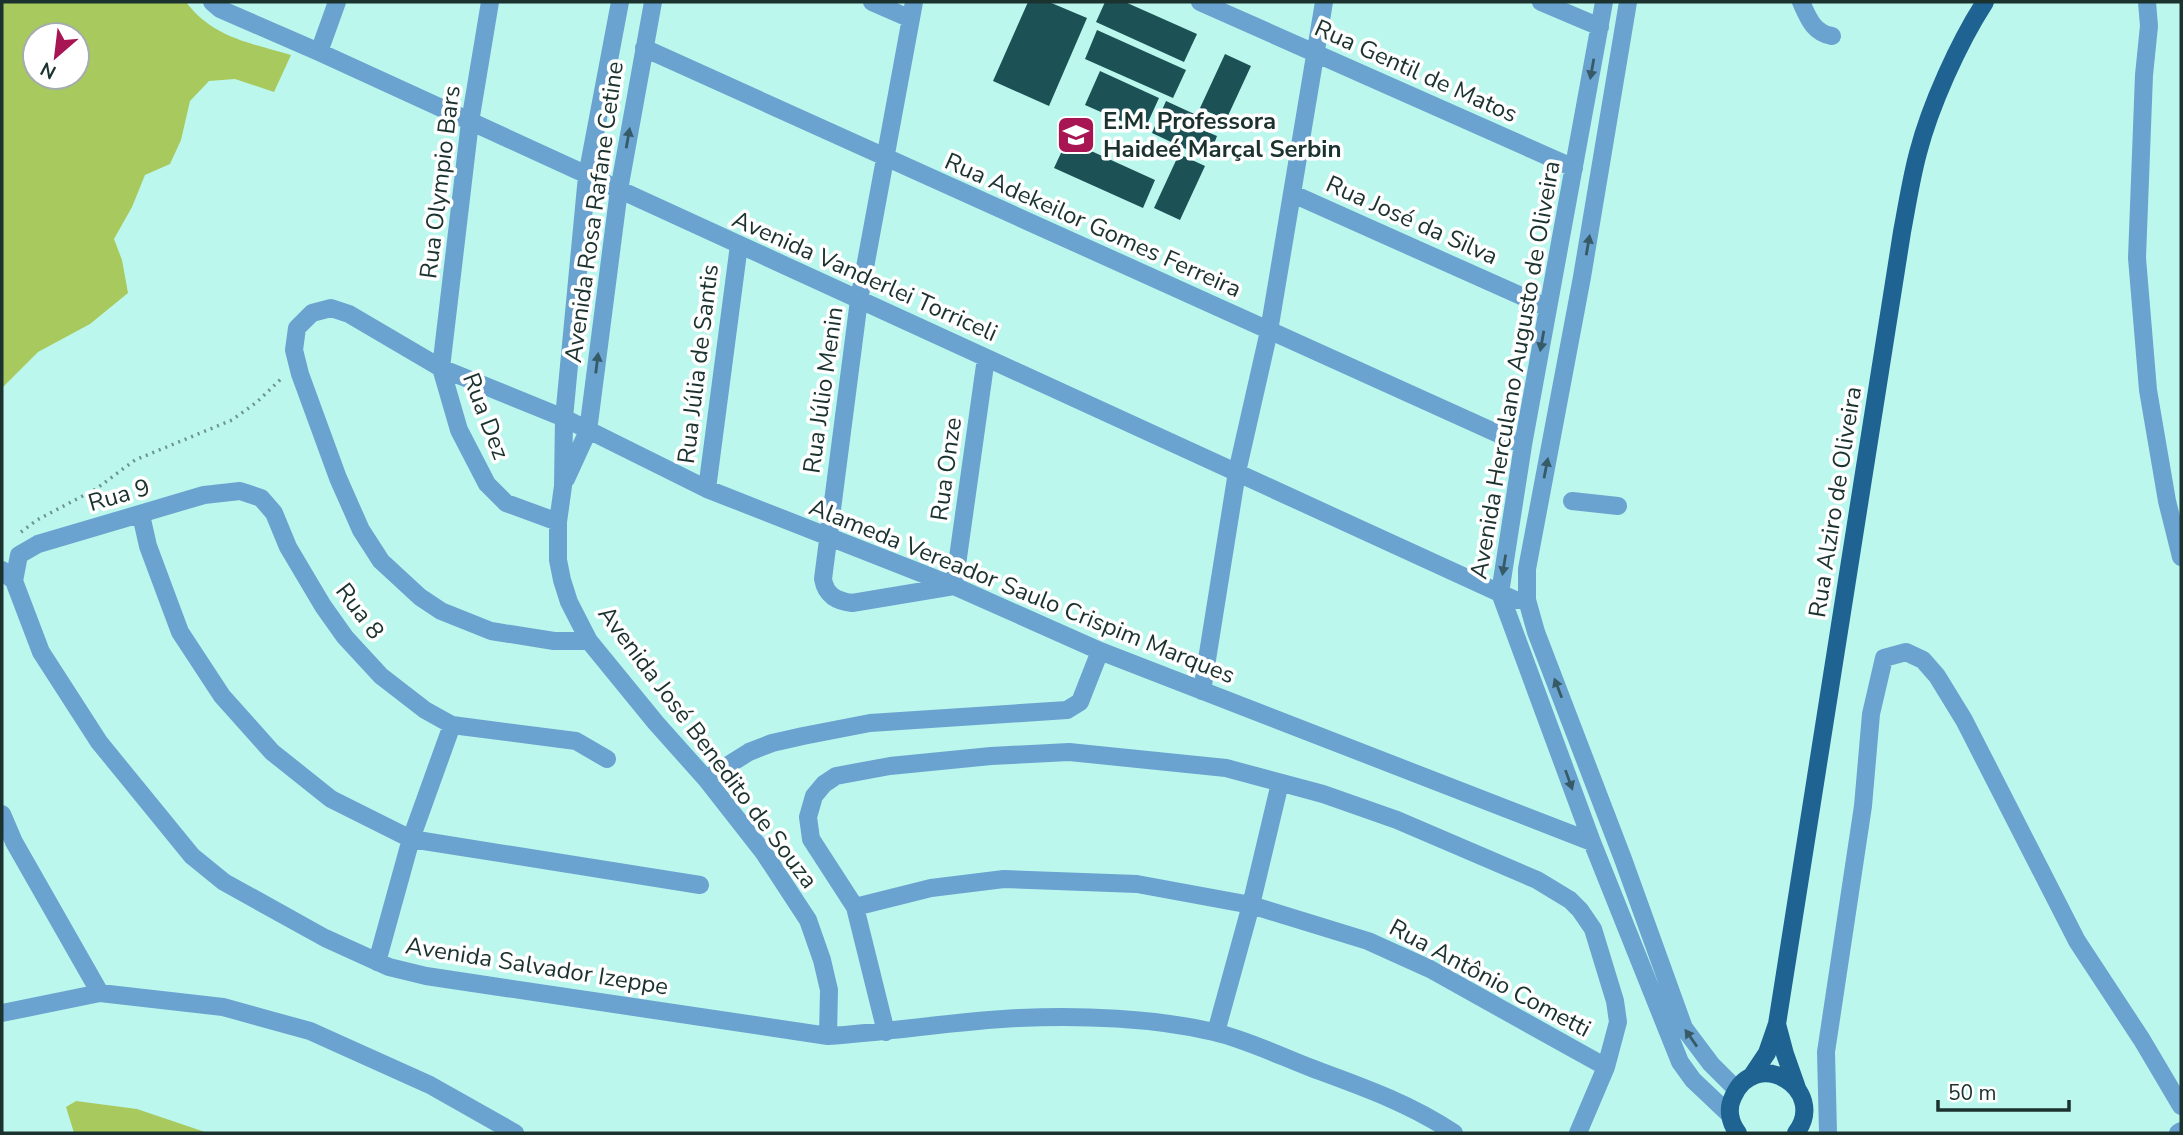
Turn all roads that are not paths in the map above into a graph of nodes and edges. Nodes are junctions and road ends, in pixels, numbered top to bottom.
1 (212, 2) edge
2 (337, 2) edge
3 (490, 2) edge
4 (620, 2) edge
5 (653, 2) edge
6 (872, 2) edge
7 (1200, 2) edge
8 (1324, 2) edge
9 (1541, 2) edge
10 (1604, 2) edge
11 (1628, 2) edge
12 (1801, 2) edge
13 (1986, 2) edge
14 (2147, 2) edge
15 (912, 10) edge
16 (1600, 27) junction
17 (1832, 36) dead end
18 (644, 48) junction
19 (319, 52) junction
20 (1317, 54) junction
21 (470, 122) junction
22 (885, 159) junction
23 (1574, 169) junction
24 (587, 176) junction
25 (619, 190) junction
26 (1293, 194) junction
27 (738, 245) junction
28 (859, 300) junction
29 (1548, 308) junction
30 (1269, 331) junction
31 (986, 358) junction
32 (441, 368) junction
33 (564, 418) junction
34 (588, 431) junction
35 (1523, 445) junction
36 (1237, 472) junction
37 (563, 486) junction
38 (707, 489) junction
39 (261, 498) joint
40 (1572, 501) dead end
41 (1618, 506) dead end
42 (141, 515) junction
43 (558, 522) junction
44 (828, 538) junction
45 (2181, 557) edge
46 (8, 576) edge
47 (954, 586) junction
48 (1500, 593) junction
49 (1527, 600) junction
50 (589, 641) junction
51 (1100, 652) junction
52 (1202, 691) junction
53 (452, 725) junction
54 (607, 759) dead end
55 (706, 779) junction
56 (1280, 783) junction
57 (2, 814) edge
58 (411, 839) junction
59 (1591, 842) junction
60 (700, 885) dead end
61 (1251, 905) junction
62 (855, 907) junction
63 (377, 962) junction
64 (100, 993) junction
65 (2, 1013) edge
66 (1777, 1024) junction
67 (886, 1032) junction
68 (1216, 1032) junction
69 (828, 1035) junction
70 (1606, 1068) junction
71 (1751, 1077) junction
72 (1797, 1088) junction
73 (1736, 1089) junction
74 (2181, 1106) edge
75 (1732, 1127) edge
76 (1798, 1130) edge
77 (515, 1133) edge
78 (1454, 1133) edge
79 (1578, 1133) edge
80 (1830, 1133) edge

1 - 19 street, Avenida Vanderlei Torriceli
2 - 19 street
3 - 21 street, Rua Olympio Bars
4 - 24 street, Avenida Rosa Rafane Cetine
5 - 18 street, Avenida Rosa Rafane Cetine
6 - 15 street
7 - 20 street, Rua Gentil de Matos
8 - 20 street
9 - 16 street
10 - 16 street, Avenida Herculano Augusto de Oliveira
49 -> 11 street, Avenida Herculano Augusto de Oliveira
12 - 17 street
13 - 66 main road, Rua Alziro de Oliveira
14 - 45 street
15 - 22 street, Rua Júlio Menin
16 -> 23 street, Avenida Herculano Augusto de Oliveira
18 - 22 street, Rua Adekeilor Gomes Ferreira
25 -> 18 street, Avenida Rosa Rafane Cetine
19 - 21 street, Avenida Vanderlei Torriceli
20 - 23 street, Rua Gentil de Matos
20 - 26 street
21 - 24 street, Avenida Vanderlei Torriceli
21 - 32 street, Rua Olympio Bars
22 - 28 street, Rua Júlio Menin
22 - 30 street, Rua Adekeilor Gomes Ferreira
23 - 29 street, Avenida Herculano Augusto de Oliveira
24 - 25 street, Avenida Vanderlei Torriceli
24 - 33 street, Avenida Rosa Rafane Cetine
25 - 27 street, Avenida Vanderlei Torriceli
34 -> 25 street, Avenida Rosa Rafane Cetine
26 - 29 street, Rua José da Silva
26 - 30 street
27 - 28 street, Avenida Vanderlei Torriceli
27 - 38 street, Rua Júlia de Santis
28 - 31 street, Avenida Vanderlei Torriceli
28 - 44 street, Rua Júlio Menin
29 -> 35 street, Avenida Herculano Augusto de Oliveira
30 - 35 street, Rua Adekeilor Gomes Ferreira
30 - 36 street
31 - 36 street, Avenida Vanderlei Torriceli
31 - 47 street, Rua Onze
32 - 33 street, Alameda Vereador Saulo Crispim Marques
32 - 43 street, Rua Dez
32 - 50 street, Alameda Vereador Saulo Crispim Marques
33 - 34 street, Alameda Vereador Saulo Crispim Marques
33 - 37 street, Avenida José Benedito de Souza
34 - 37 street, Avenida José Benedito de Souza
34 - 38 street, Alameda Vereador Saulo Crispim Marques
35 -> 48 street, Avenida Herculano Augusto de Oliveira
36 - 48 street, Avenida Vanderlei Torriceli
36 - 52 street
37 - 43 street, Avenida José Benedito de Souza
38 - 44 street, Alameda Vereador Saulo Crispim Marques
39 - 42 street, Rua 9
39 - 53 street, Rua 8
40 - 41 street
42 - 46 street, Rua 9
42 - 58 street
43 - 50 street, Avenida José Benedito de Souza
44 - 47 street, Alameda Vereador Saulo Crispim Marques
44 - 47 street, Rua Júlio Menin
46 - 63 street, Avenida Salvador Izeppe
47 - 51 street, Alameda Vereador Saulo Crispim Marques
48 - 49 street, Avenida Vanderlei Torriceli
48 -> 59 street, Avenida Herculano Augusto de Oliveira
73 -> 49 street, Avenida Herculano Augusto de Oliveira
50 - 55 street, Avenida José Benedito de Souza
51 - 52 street, Alameda Vereador Saulo Crispim Marques
51 - 55 street
52 - 59 street, Alameda Vereador Saulo Crispim Marques
53 - 54 street, Rua 8
53 - 58 street
55 - 69 street, Avenida José Benedito de Souza
56 - 61 street
56 - 62 street
56 - 70 street
57 - 64 street
58 - 60 street
58 - 63 street
59 - 75 street, Avenida Herculano Augusto de Oliveira
61 - 62 street, Rua Antônio Cometti
61 - 68 street
61 - 70 street, Rua Antônio Cometti
62 - 67 street
63 - 69 street, Avenida Salvador Izeppe
64 - 65 street
64 - 77 street
66 - 71 main road, Rua Alziro de Oliveira
66 - 72 main road, Rua Alziro de Oliveira
67 - 68 street, Avenida Salvador Izeppe
67 - 69 street, Avenida Salvador Izeppe
68 - 78 street, Avenida Salvador Izeppe
70 - 79 street
71 - 72 main road
71 - 73 main road, Rua Alziro de Oliveira
72 - 76 main road, Rua Alziro de Oliveira
73 - 75 main road
74 - 80 street
76 - 80 street

